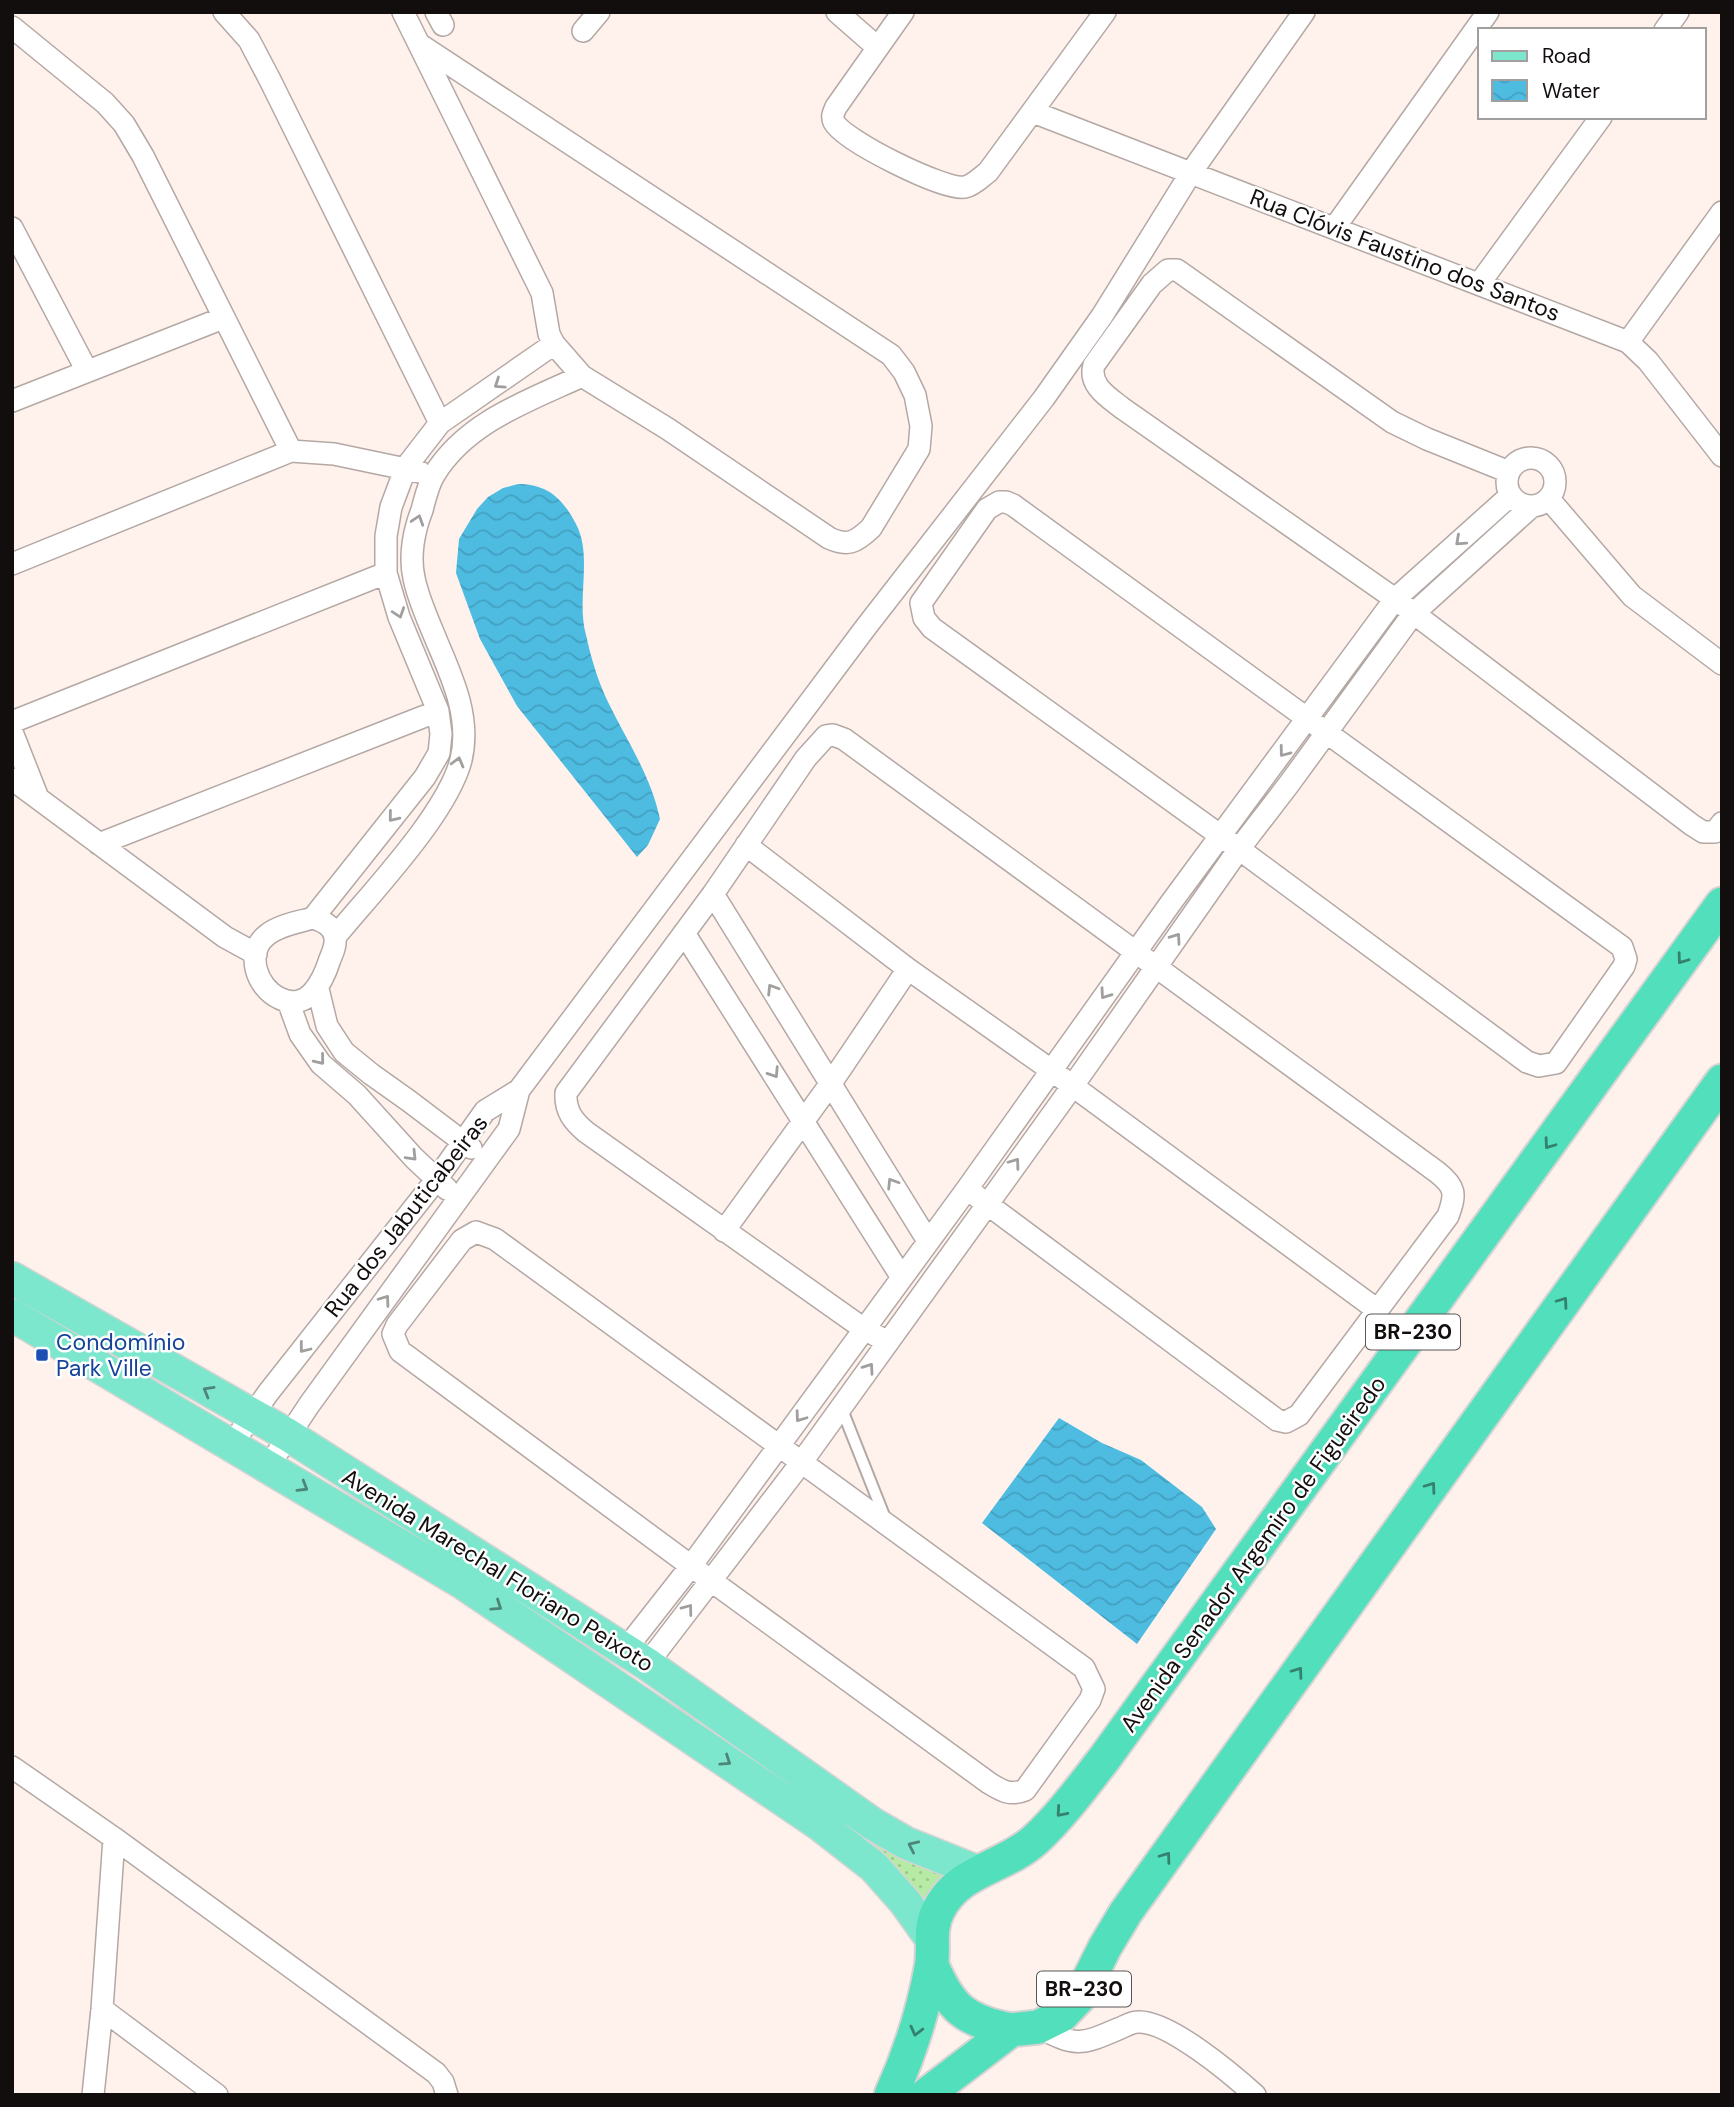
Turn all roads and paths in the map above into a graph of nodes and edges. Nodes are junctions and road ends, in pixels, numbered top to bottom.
1 (224, 12) edge
2 (403, 12) edge
3 (598, 12) edge
4 (836, 12) edge
5 (903, 12) edge
6 (1105, 12) edge
7 (1304, 12) edge
8 (1489, 12) edge
9 (1678, 12) edge
10 (12, 27) edge
11 (1666, 28) edge
12 (583, 31) dead end
13 (419, 44) junction
14 (877, 47) junction
15 (1033, 112) junction
16 (1600, 119) edge
17 (1192, 172) junction
18 (1722, 212) edge
19 (1335, 227) junction
20 (12, 228) edge
21 (1479, 284) junction
22 (223, 317) junction
23 (1628, 342) junction
24 (554, 344) junction
25 (87, 371) junction
26 (582, 376) junction
27 (12, 401) edge
28 (440, 423) junction
29 (291, 451) junction
30 (1722, 456) edge
31 (406, 467) junction
32 (1509, 472) junction
33 (433, 476) junction
34 (1511, 495) junction
35 (1541, 503) junction
36 (12, 564) edge
37 (386, 573) junction
38 (1395, 599) junction
39 (1413, 614) junction
40 (1722, 664) edge
41 (439, 711) junction
42 (1308, 720) junction
43 (12, 722) edge
44 (12, 732) edge
45 (1327, 733) junction
46 (12, 779) edge
47 (38, 798) junction
48 (1722, 823) edge
49 (1221, 836) junction
50 (99, 844) junction
51 (747, 845) junction
52 (1239, 849) junction
53 (713, 894) junction
54 (1722, 904) edge
55 (313, 918) junction
56 (684, 933) junction
57 (335, 937) junction
58 (1135, 953) junction
59 (256, 954) junction
60 (1155, 967) junction
61 (908, 969) junction
62 (318, 989) junction
63 (288, 1000) junction
64 (1051, 1070) junction
65 (1722, 1081) edge
66 (831, 1083) junction
67 (1072, 1087) junction
68 (519, 1090) junction
69 (804, 1121) junction
70 (462, 1141) junction
71 (487, 1161) junction
72 (436, 1181) junction
73 (967, 1189) junction
74 (460, 1198) junction
75 (986, 1203) junction
76 (724, 1231) junction
77 (928, 1241) junction
78 (901, 1276) junction
79 (12, 1278) edge
80 (1376, 1309) junction
81 (17, 1326) edge
82 (864, 1329) junction
83 (887, 1342) junction
84 (841, 1407) junction
85 (251, 1416) junction
86 (288, 1435) junction
87 (232, 1444) junction
88 (778, 1446) junction
89 (802, 1463) junction
90 (268, 1467) junction
91 (381, 1496) junction
92 (887, 1524) junction
93 (370, 1527) junction
94 (691, 1566) junction
95 (711, 1579) junction
96 (636, 1657) junction
97 (704, 1704) junction
98 (681, 1731) junction
99 (12, 1767) edge
100 (114, 1838) junction
101 (976, 1871) junction
102 (931, 1951) junction
103 (102, 2009) junction
104 (1024, 2028) junction
105 (93, 2095) edge
106 (217, 2095) edge
107 (447, 2095) edge
108 (891, 2095) edge
109 (926, 2095) edge
110 (1255, 2095) edge

1 - 28 street
2 - 13 street
3 - 12 street
4 - 14 street
5 - 14 street
6 - 15 street
7 - 17 street
8 - 19 street
9 - 11 street
10 - 22 street
13 - 24 street
13 - 26 street
14 - 15 street
15 - 17 street, Rua Clóvis Faustino dos Santos
16 - 21 street
17 - 19 street, Rua Clóvis Faustino dos Santos
17 - 68 street
18 - 23 street
19 - 21 street, Rua Clóvis Faustino dos Santos
20 - 25 street
21 - 23 street, Rua Clóvis Faustino dos Santos
22 - 25 street
22 - 29 street
23 - 30 street
24 - 26 street
24 -> 28 street
25 - 27 street
26 - 33 street
28 - 31 street
29 - 31 street
29 - 36 street
31 - 33 street
31 - 37 street
32 - 34 street
32 - 35 street
32 - 38 street
57 -> 33 street
34 - 35 street
34 -> 38 street
35 - 39 street
35 - 40 street
37 -> 41 street
37 - 43 street
38 - 39 street
38 - 42 street
39 - 45 street
39 - 48 street
41 - 50 street
41 -> 55 street
42 - 45 street
42 -> 49 street
42 - 49 street
44 - 47 street
45 - 52 street
45 - 52 street
46 - 47 street
47 - 50 street
49 - 52 street
49 - 58 street
50 - 59 street
51 - 53 street
51 - 58 street
51 - 61 street
60 -> 52 street
53 - 56 street
66 -> 53 street
54 -> 101 highway, Avenida Senador Argemiro de Figueiredo / BR-230
55 - 57 street
55 - 59 street
56 -> 69 street
56 - 76 street
57 - 62 street
58 - 60 street
58 -> 64 street
59 - 63 street
60 - 67 street
60 - 80 street
61 - 64 street
61 - 66 street
62 - 63 street
62 - 70 street
63 -> 72 street
64 - 67 street
64 - 73 street
104 -> 65 highway, BR-230
66 - 69 street
77 -> 66 street
75 -> 67 street
67 - 80 street
68 - 70 street, Rua dos Jabuticabeiras
68 - 71 street, Rua dos Jabuticabeiras
69 - 76 street
69 - 78 street
70 - 71 street
70 - 72 street, Rua dos Jabuticabeiras
71 - 74 street, Rua dos Jabuticabeiras
72 - 74 street
72 -> 85 street, Rua dos Jabuticabeiras
73 - 75 street
73 - 77 street
86 -> 74 street, Rua dos Jabuticabeiras
75 - 80 street
75 - 83 street
76 - 82 street
77 - 78 street
78 - 82 street
85 -> 79 main road, Avenida Marechal Floriano Peixoto
81 - 87 main road, Avenida Marechal Floriano Peixoto
82 - 83 street
82 -> 88 street
84 -> 83 street
84 - 89 street
84 - 92 lane
85 - 86 main road, Avenida Marechal Floriano Peixoto
85 - 87 street, Rua dos Jabuticabeiras
86 - 90 street, Rua dos Jabuticabeiras
86 - 91 main road, Avenida Marechal Floriano Peixoto
87 - 90 main road, Avenida Marechal Floriano Peixoto
88 - 89 street
88 - 94 street
88 - 94 street
89 - 92 street
89 - 95 street
90 -> 93 main road, Avenida Marechal Floriano Peixoto
91 - 93 main road
91 - 96 main road, Avenida Marechal Floriano Peixoto
92 - 95 street
93 -> 98 main road, Avenida Marechal Floriano Peixoto
94 - 95 street
94 - 96 street
96 -> 95 street
96 - 97 main road, Avenida Marechal Floriano Peixoto
97 - 98 main road
101 -> 97 main road, Avenida Marechal Floriano Peixoto
98 -> 102 main road, Avenida Marechal Floriano Peixoto
99 - 100 street
100 - 103 street
100 - 107 street
101 - 102 highway, Avenida Senador Argemiro de Figueiredo / BR-230
102 - 104 highway
102 -> 108 highway, Avenida Senador Argemiro de Figueiredo / BR-230
103 - 105 street
103 - 106 street
104 - 109 highway, BR-230
104 - 110 street

